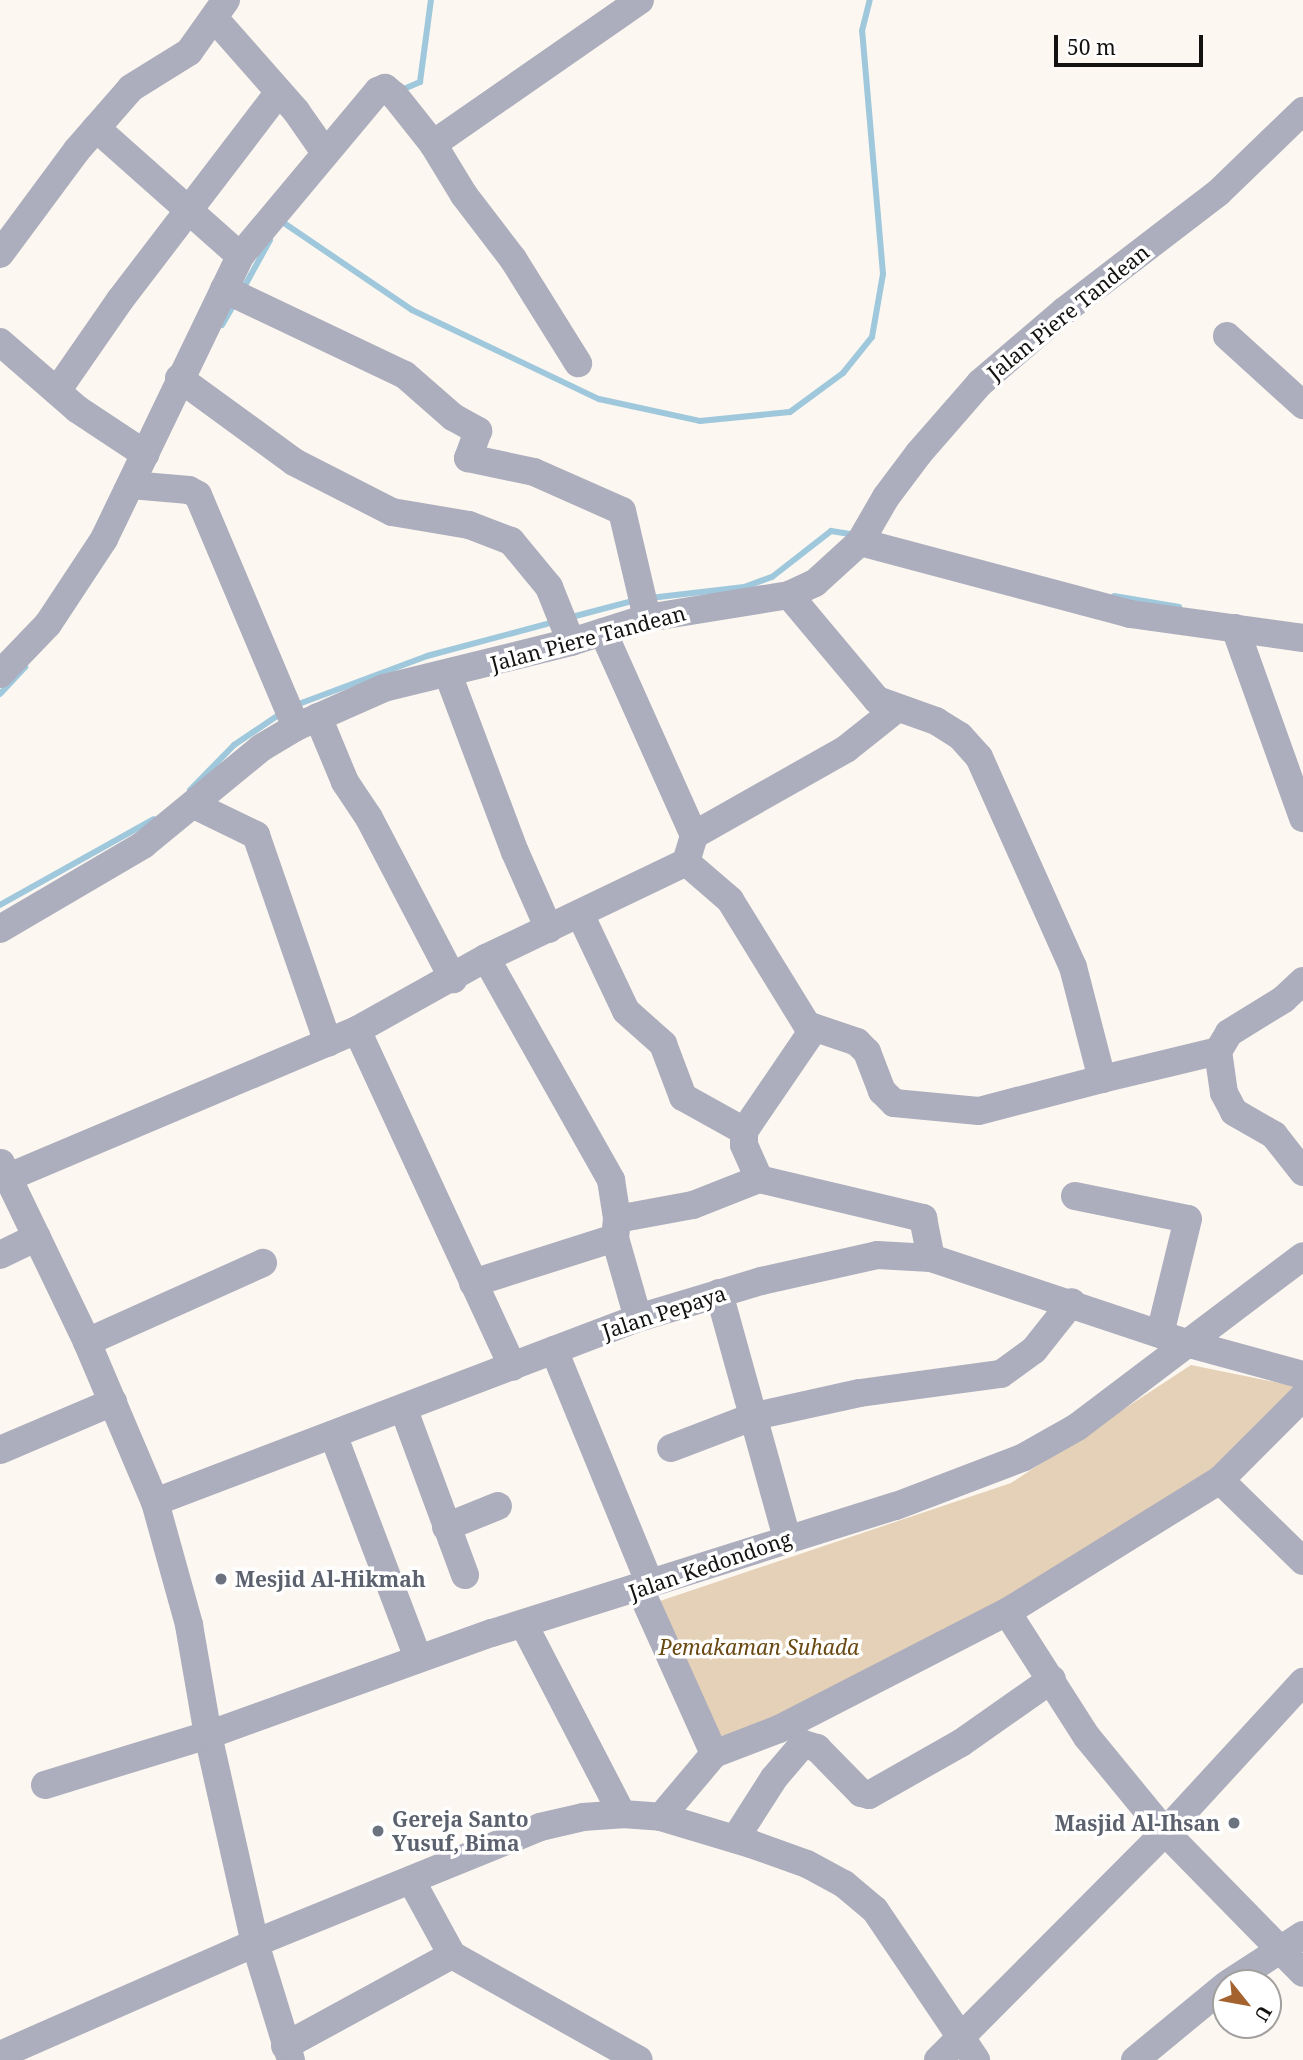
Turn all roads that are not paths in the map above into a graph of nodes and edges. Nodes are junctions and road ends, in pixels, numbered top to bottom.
1 (640, 0) edge
2 (220, 10) edge
3 (279, 92) junction
4 (1303, 111) edge
5 (96, 128) junction
6 (433, 144) junction
7 (324, 151) junction
8 (188, 210) junction
9 (0, 254) edge
10 (240, 257) junction
11 (224, 289) junction
12 (1227, 336) dead end
13 (0, 342) edge
14 (578, 363) dead end
15 (179, 378) junction
16 (57, 391) junction
17 (1303, 405) edge
18 (145, 454) junction
19 (131, 485) junction
20 (865, 534) junction
21 (789, 595) junction
22 (647, 618) junction
23 (1235, 628) junction
24 (603, 632) junction
25 (570, 637) junction
26 (1303, 638) edge
27 (2, 668) edge
28 (448, 674) junction
29 (895, 709) junction
30 (297, 716) junction
31 (194, 806) junction
32 (1303, 818) edge
33 (690, 848) junction
34 (580, 914) junction
35 (0, 929) edge
36 (549, 929) junction
37 (486, 958) junction
38 (453, 979) junction
39 (1303, 981) edge
40 (813, 1030) junction
41 (357, 1031) junction
42 (328, 1043) junction
43 (1218, 1051) junction
44 (1102, 1079) junction
45 (744, 1131) junction
46 (4, 1169) edge
47 (1303, 1172) edge
48 (759, 1179) junction
49 (1075, 1196) dead end
50 (616, 1229) junction
51 (37, 1237) junction
52 (0, 1255) edge
53 (1303, 1256) edge
54 (931, 1258) junction
55 (263, 1263) dead end
56 (473, 1283) junction
57 (719, 1293) junction
58 (1072, 1302) junction
59 (638, 1318) junction
60 (1160, 1334) junction
61 (87, 1342) junction
62 (1186, 1343) junction
63 (554, 1350) junction
64 (513, 1367) junction
65 (1303, 1374) edge
66 (1303, 1397) edge
67 (113, 1402) junction
68 (404, 1410) junction
69 (755, 1416) junction
70 (334, 1437) junction
71 (671, 1448) dead end
72 (0, 1450) edge
73 (1220, 1480) junction
74 (155, 1502) junction
75 (498, 1506) dead end
76 (446, 1527) junction
77 (788, 1538) junction
78 (1303, 1561) edge
79 (466, 1575) dead end
80 (645, 1587) junction
81 (1007, 1612) junction
82 (524, 1625) junction
83 (418, 1658) junction
84 (1052, 1679) junction
85 (1303, 1682) edge
86 (208, 1735) junction
87 (714, 1754) junction
88 (45, 1785) dead end
89 (622, 1814) junction
90 (661, 1817) junction
91 (1164, 1832) junction
92 (735, 1839) junction
93 (411, 1880) junction
94 (1292, 1941) edge
95 (254, 1944) junction
96 (452, 1955) junction
97 (1250, 1969) edge
98 (1303, 1973) edge
99 (1212, 1998) edge
100 (962, 2036) junction
101 (288, 2053) edge
102 (0, 2055) edge
103 (1144, 2056) edge
104 (639, 2060) edge
105 (938, 2060) edge
106 (976, 2060) edge

1 - 6 street
2 - 3 street
2 - 5 street
3 - 7 street
3 - 8 street
4 - 20 street, Jalan Piere Tandean
5 - 8 street
5 - 9 street
6 - 7 street
6 - 14 street
7 - 10 street
8 - 10 street
8 - 16 street
10 - 11 street
11 - 15 street
11 - 22 street
12 - 17 street
13 - 16 street
15 - 18 street
15 - 25 street
16 - 18 street
18 - 19 street
19 - 27 street
19 - 30 street
20 - 21 street, Jalan Piere Tandean
20 - 23 street
21 - 22 street, Jalan Piere Tandean
21 - 29 street
22 - 24 street, Jalan Piere Tandean
23 - 26 street
23 - 32 street
24 - 25 street, Jalan Piere Tandean
24 - 33 street
25 - 28 street, Jalan Piere Tandean
28 - 30 street, Jalan Piere Tandean
28 - 36 street
29 - 33 street
29 - 44 street
30 - 31 street, Jalan Piere Tandean
30 - 38 street
31 - 35 street, Jalan Piere Tandean
31 - 42 street
33 - 34 street
33 - 40 street
34 - 36 street
34 - 45 street
36 - 37 street
37 - 38 street
37 - 50 street
38 - 41 street
39 - 43 street
40 - 44 street
40 - 45 street
41 - 42 street
41 - 56 street
42 - 46 street
43 - 44 street
43 - 47 street
45 - 48 street
46 - 51 street
48 - 50 street
48 - 54 street
49 - 60 street
50 - 56 street
50 - 59 street
51 - 52 street
51 - 61 street
53 - 62 street, Jalan Kedondong
54 - 57 street, Jalan Pepaya
54 - 58 street, Jalan Pepaya
55 - 61 street
56 - 64 street
57 - 59 street, Jalan Pepaya
57 - 69 street
58 - 60 street, Jalan Pepaya
58 - 69 street
59 - 63 street, Jalan Pepaya
60 - 62 street, Jalan Pepaya
61 - 67 street
62 - 65 street, Jalan Pepaya
62 - 77 street, Jalan Kedondong
63 - 64 street, Jalan Pepaya
63 - 80 street
64 - 68 street, Jalan Pepaya
66 - 73 street
67 - 72 street
67 - 74 street
68 - 70 street, Jalan Pepaya
68 - 76 street
69 - 71 street
69 - 77 street
70 - 74 street, Jalan Pepaya
70 - 83 street
73 - 78 street
73 - 81 street
74 - 86 street
75 - 76 street
76 - 79 street
77 - 80 street, Jalan Kedondong
80 - 82 street, Jalan Kedondong
80 - 87 street
81 - 84 street
81 - 87 street
82 - 83 street, Jalan Kedondong
82 - 89 street
83 - 86 street, Jalan Kedondong
84 - 91 street
84 - 92 street
85 - 91 street
86 - 88 street, Jalan Kedondong
86 - 95 street
87 - 90 street
89 - 90 street
89 - 93 street
90 - 92 street
91 - 94 street
91 - 100 street
92 - 100 street
93 - 95 street
93 - 96 street
94 - 97 street
94 - 98 street
95 - 101 street
95 - 102 street
96 - 101 street
96 - 104 street
99 - 103 street
100 - 105 street
100 - 106 street

